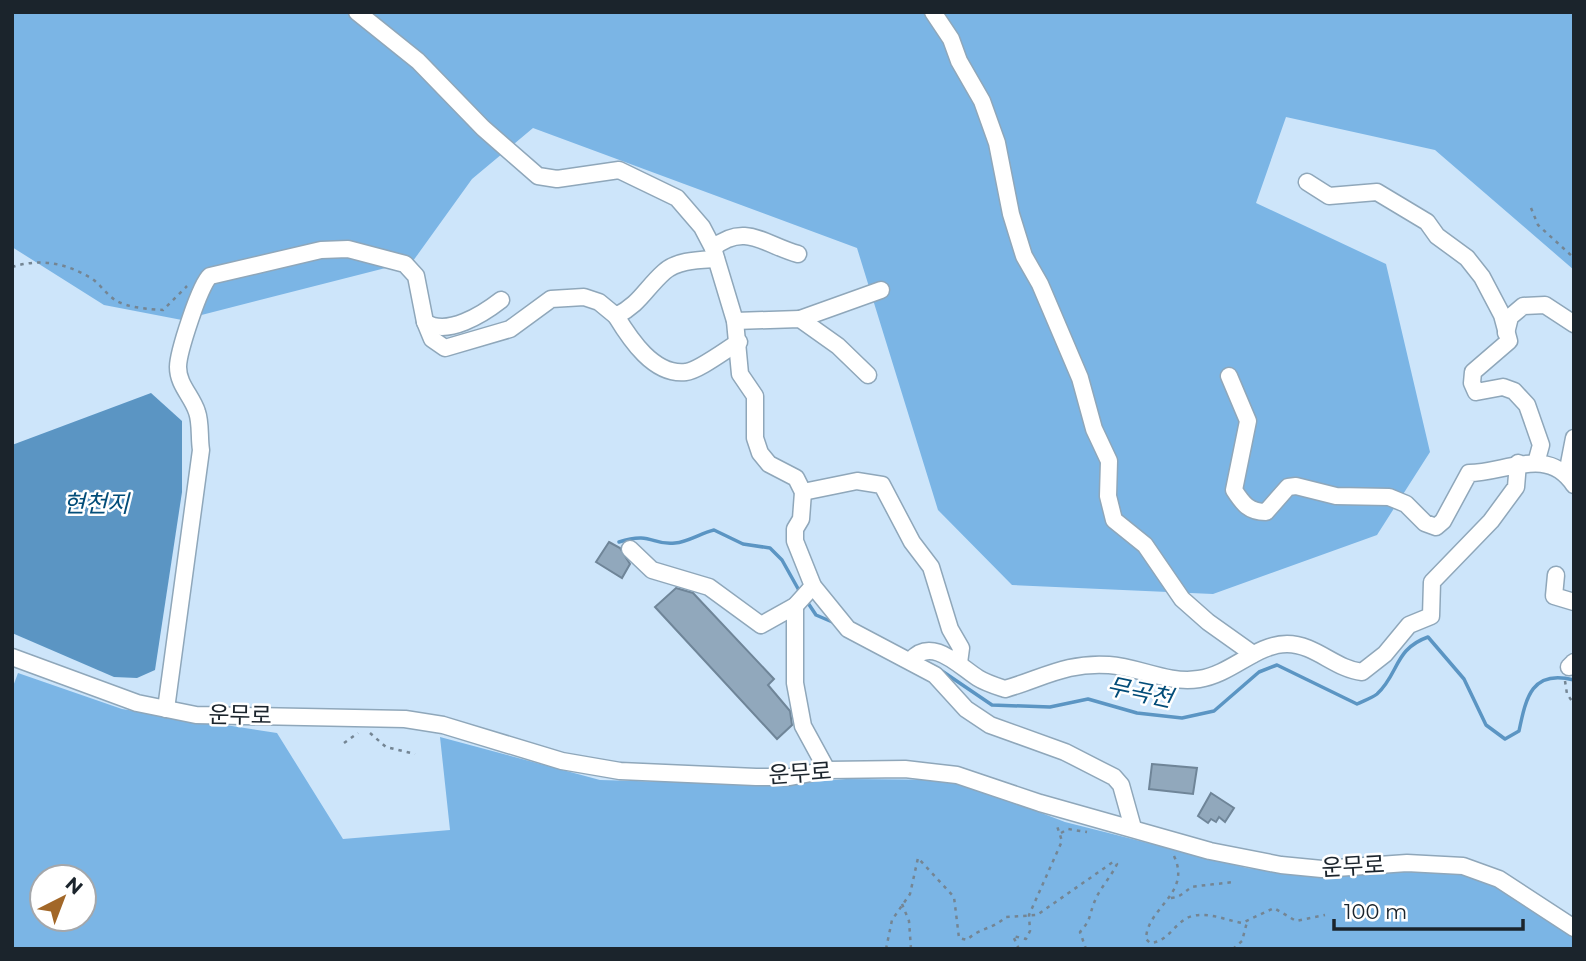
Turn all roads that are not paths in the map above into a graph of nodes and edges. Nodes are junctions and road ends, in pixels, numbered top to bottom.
1 (358, 12) edge
2 (933, 12) edge
3 (1307, 182) dead end
4 (714, 254) junction
5 (798, 254) dead end
6 (881, 289) dead end
7 (501, 300) dead end
8 (616, 316) junction
9 (800, 319) junction
10 (735, 321) junction
11 (425, 322) junction
12 (1574, 324) edge
13 (1506, 333) junction
14 (739, 342) junction
15 (868, 375) dead end
16 (1229, 376) dead end
17 (1574, 438) edge
18 (1518, 463) junction
19 (1536, 463) junction
20 (1570, 480) edge
21 (803, 492) junction
22 (630, 549) dead end
23 (1556, 575) dead end
24 (813, 586) junction
25 (1574, 602) edge
26 (795, 606) junction
27 (1253, 654) junction
28 (12, 657) edge
29 (914, 657) junction
30 (959, 663) junction
31 (166, 709) junction
32 (827, 770) junction
33 (1133, 828) junction
34 (1574, 928) edge

1 - 4 street
2 - 27 street
3 - 13 street
4 - 5 street
4 - 8 street
4 - 10 street
6 - 9 street
7 - 11 street
8 - 11 street
8 - 14 street
9 - 10 street
9 - 15 street
10 - 14 street
11 - 31 street
12 - 13 street
13 - 19 street
14 - 21 street
16 - 18 street
17 - 20 street
18 - 19 street
18 - 27 street
19 - 20 street
21 - 24 street
21 - 30 street
22 - 26 street
23 - 25 street
24 - 26 street
24 - 29 street
26 - 32 street
27 - 30 street
28 - 31 street, 운무로
29 - 30 street
29 - 33 street
31 - 32 street, 운무로
32 - 33 street, 운무로
33 - 34 street, 운무로

